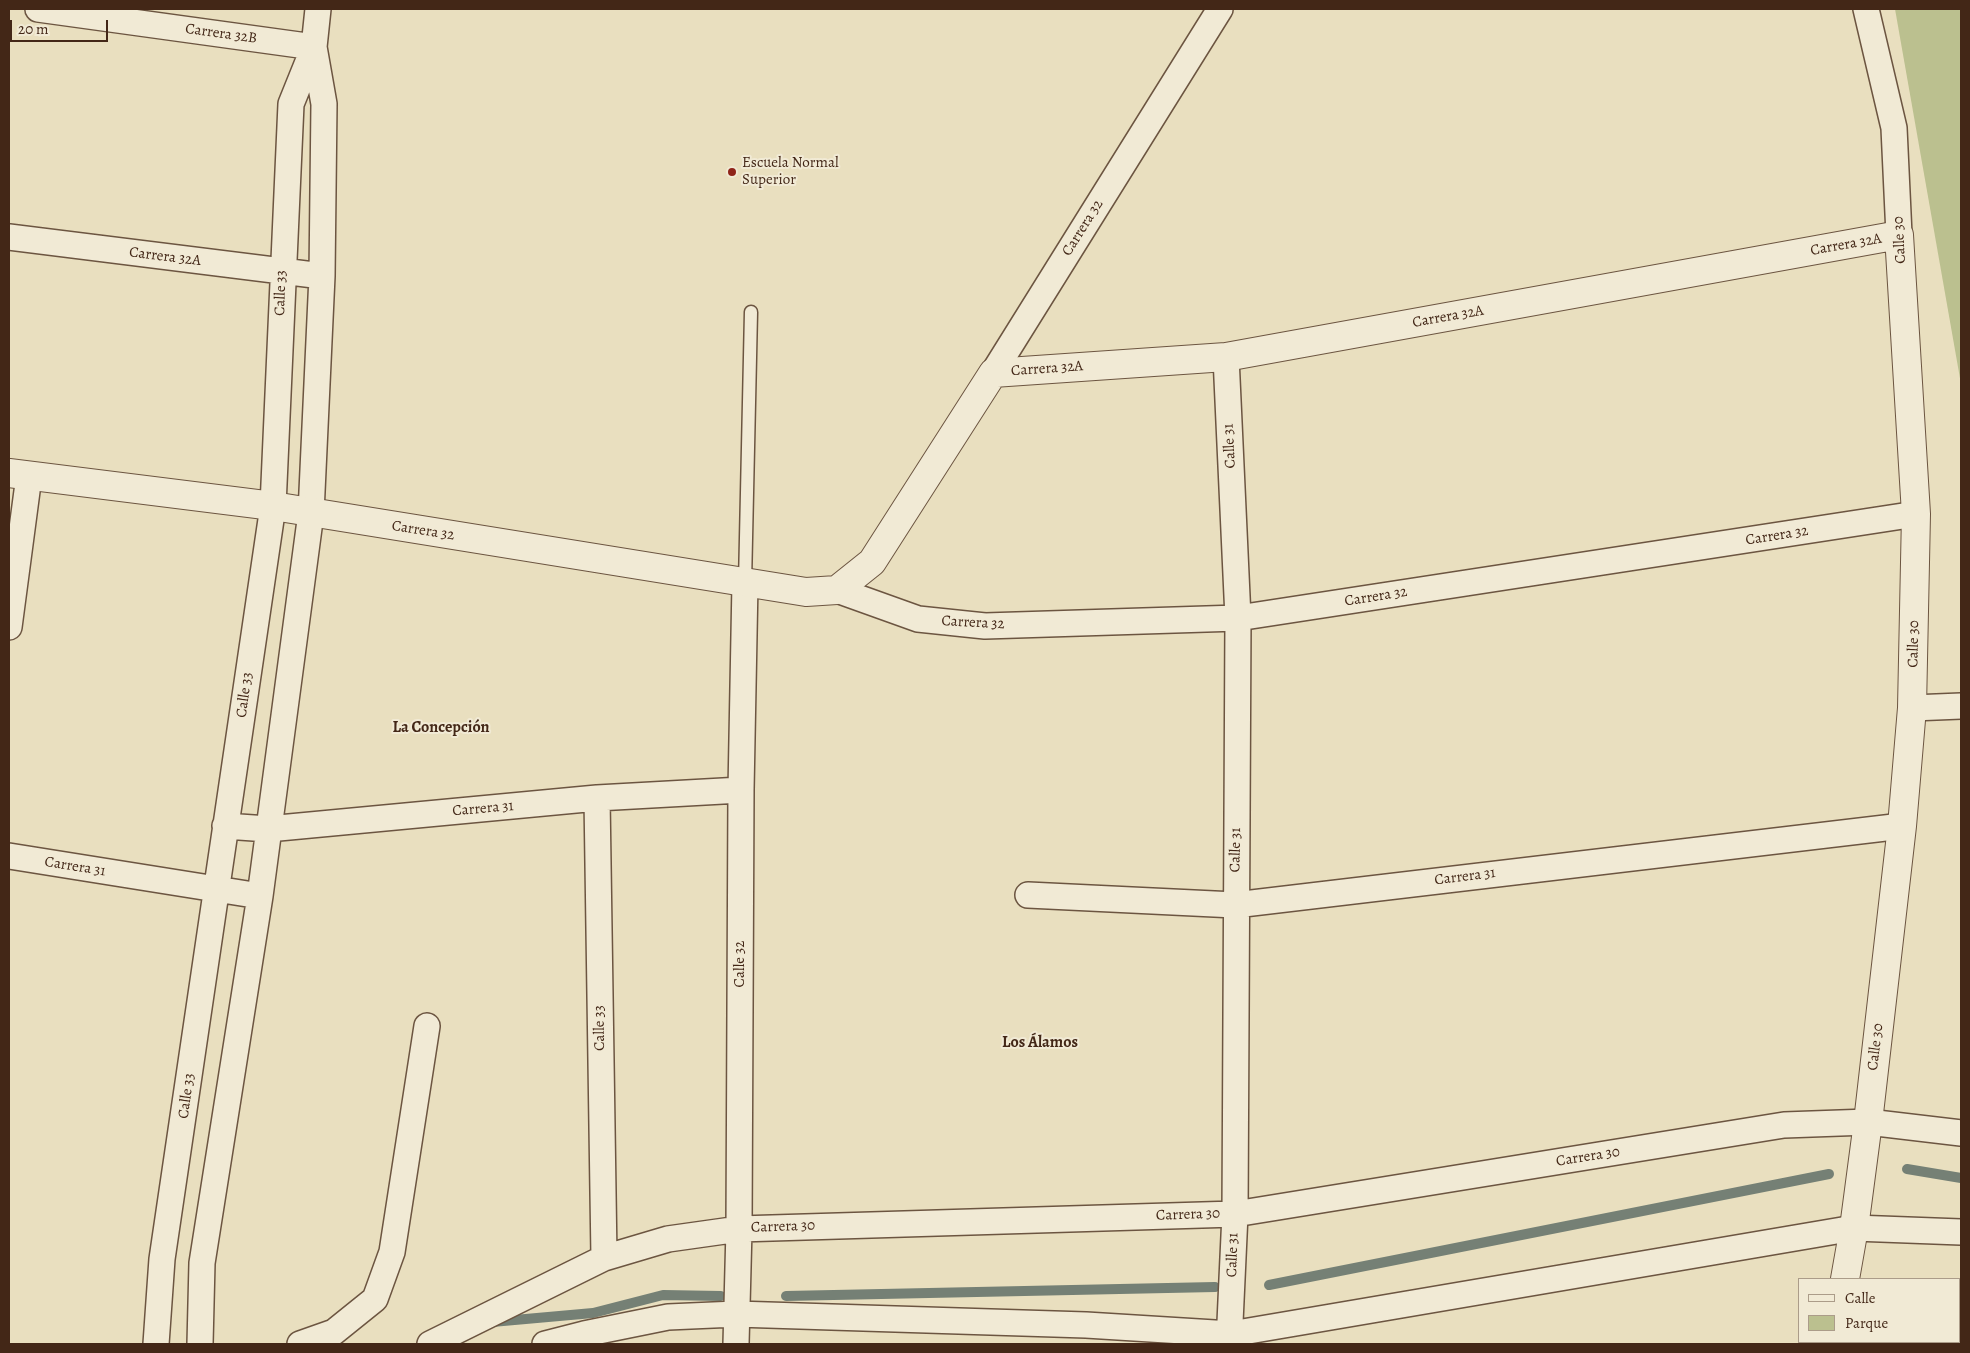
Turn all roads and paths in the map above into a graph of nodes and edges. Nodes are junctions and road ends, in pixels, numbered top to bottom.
1 (38, 9) edge
2 (318, 9) edge
3 (1220, 9) edge
4 (1866, 9) edge
5 (314, 47) junction
6 (1899, 235) junction
7 (9, 237) edge
8 (282, 271) junction
9 (322, 276) junction
10 (752, 312) dead end
11 (1226, 357) junction
12 (993, 373) junction
13 (19, 474) edge
14 (273, 506) junction
15 (311, 513) junction
16 (1916, 514) junction
17 (745, 583) junction
18 (837, 590) junction
19 (1238, 618) junction
20 (9, 626) edge
21 (1961, 706) edge
22 (1912, 708) junction
23 (741, 790) junction
24 (596, 798) junction
25 (225, 826) junction
26 (1902, 826) junction
27 (268, 829) junction
28 (9, 856) edge
29 (217, 889) junction
30 (1028, 895) dead end
31 (260, 896) junction
32 (1235, 904) junction
33 (427, 1026) dead end
34 (1868, 1122) junction
35 (1961, 1133) edge
36 (1235, 1214) junction
37 (1854, 1228) junction
38 (739, 1229) junction
39 (1961, 1232) edge
40 (604, 1258) junction
41 (1845, 1278) edge
42 (736, 1314) junction
43 (1230, 1339) edge
44 (156, 1344) edge
45 (200, 1344) edge
46 (300, 1344) edge
47 (430, 1344) edge
48 (545, 1344) edge
49 (736, 1344) edge

1 - 5 street, Carrera 32B
2 - 5 street, Calle 33
3 - 12 street, Carrera 32
4 - 6 street, Calle 30
5 - 8 street, Calle 33
5 - 9 street, Calle 33
6 - 11 street, Carrera 32A
6 - 16 street, Calle 30
7 - 8 street, Carrera 32A
8 - 9 street, Carrera 32A
8 - 14 street, Calle 33
9 - 15 street, Calle 33
10 - 17 lane
11 - 12 street, Carrera 32A
11 - 19 street, Calle 31
12 - 18 street, Carrera 32
13 - 14 street, Carrera 32
13 - 20 street
14 - 15 street, Carrera 32
14 - 25 street, Calle 33
15 - 17 street, Carrera 32
15 - 27 street, Calle 33
16 - 19 street, Carrera 32
16 - 22 street, Calle 30
17 - 18 street, Carrera 32
17 - 23 street, Calle 32
18 - 19 street, Carrera 32
19 - 32 street, Calle 31
21 - 22 street
22 - 26 street, Calle 30
23 - 24 street, Carrera 31
23 - 38 street, Calle 32
24 - 27 street, Carrera 31
24 - 40 street, Calle 33
25 - 27 street, Carrera 31
25 - 29 street, Calle 33
26 - 32 street, Carrera 31
26 - 34 street, Calle 30
27 - 31 street, Calle 33
28 - 29 street, Carrera 31
29 - 31 street, Carrera 31
29 - 44 street, Calle 33
30 - 32 street, Carrera 31
31 - 45 street, Calle 33
32 - 36 street, Calle 31
33 - 46 street
34 - 35 street, Carrera 30
34 - 36 street, Carrera 30
34 - 37 street, Calle 30
36 - 38 street, Carrera 30
36 - 43 street, Calle 31
37 - 39 street
37 - 41 street, Calle 30
37 - 43 street
38 - 40 street, Carrera 30
38 - 42 street, Calle 32
40 - 47 street, Carrera 30
42 - 43 street
42 - 48 street
42 - 49 street, Calle 32

